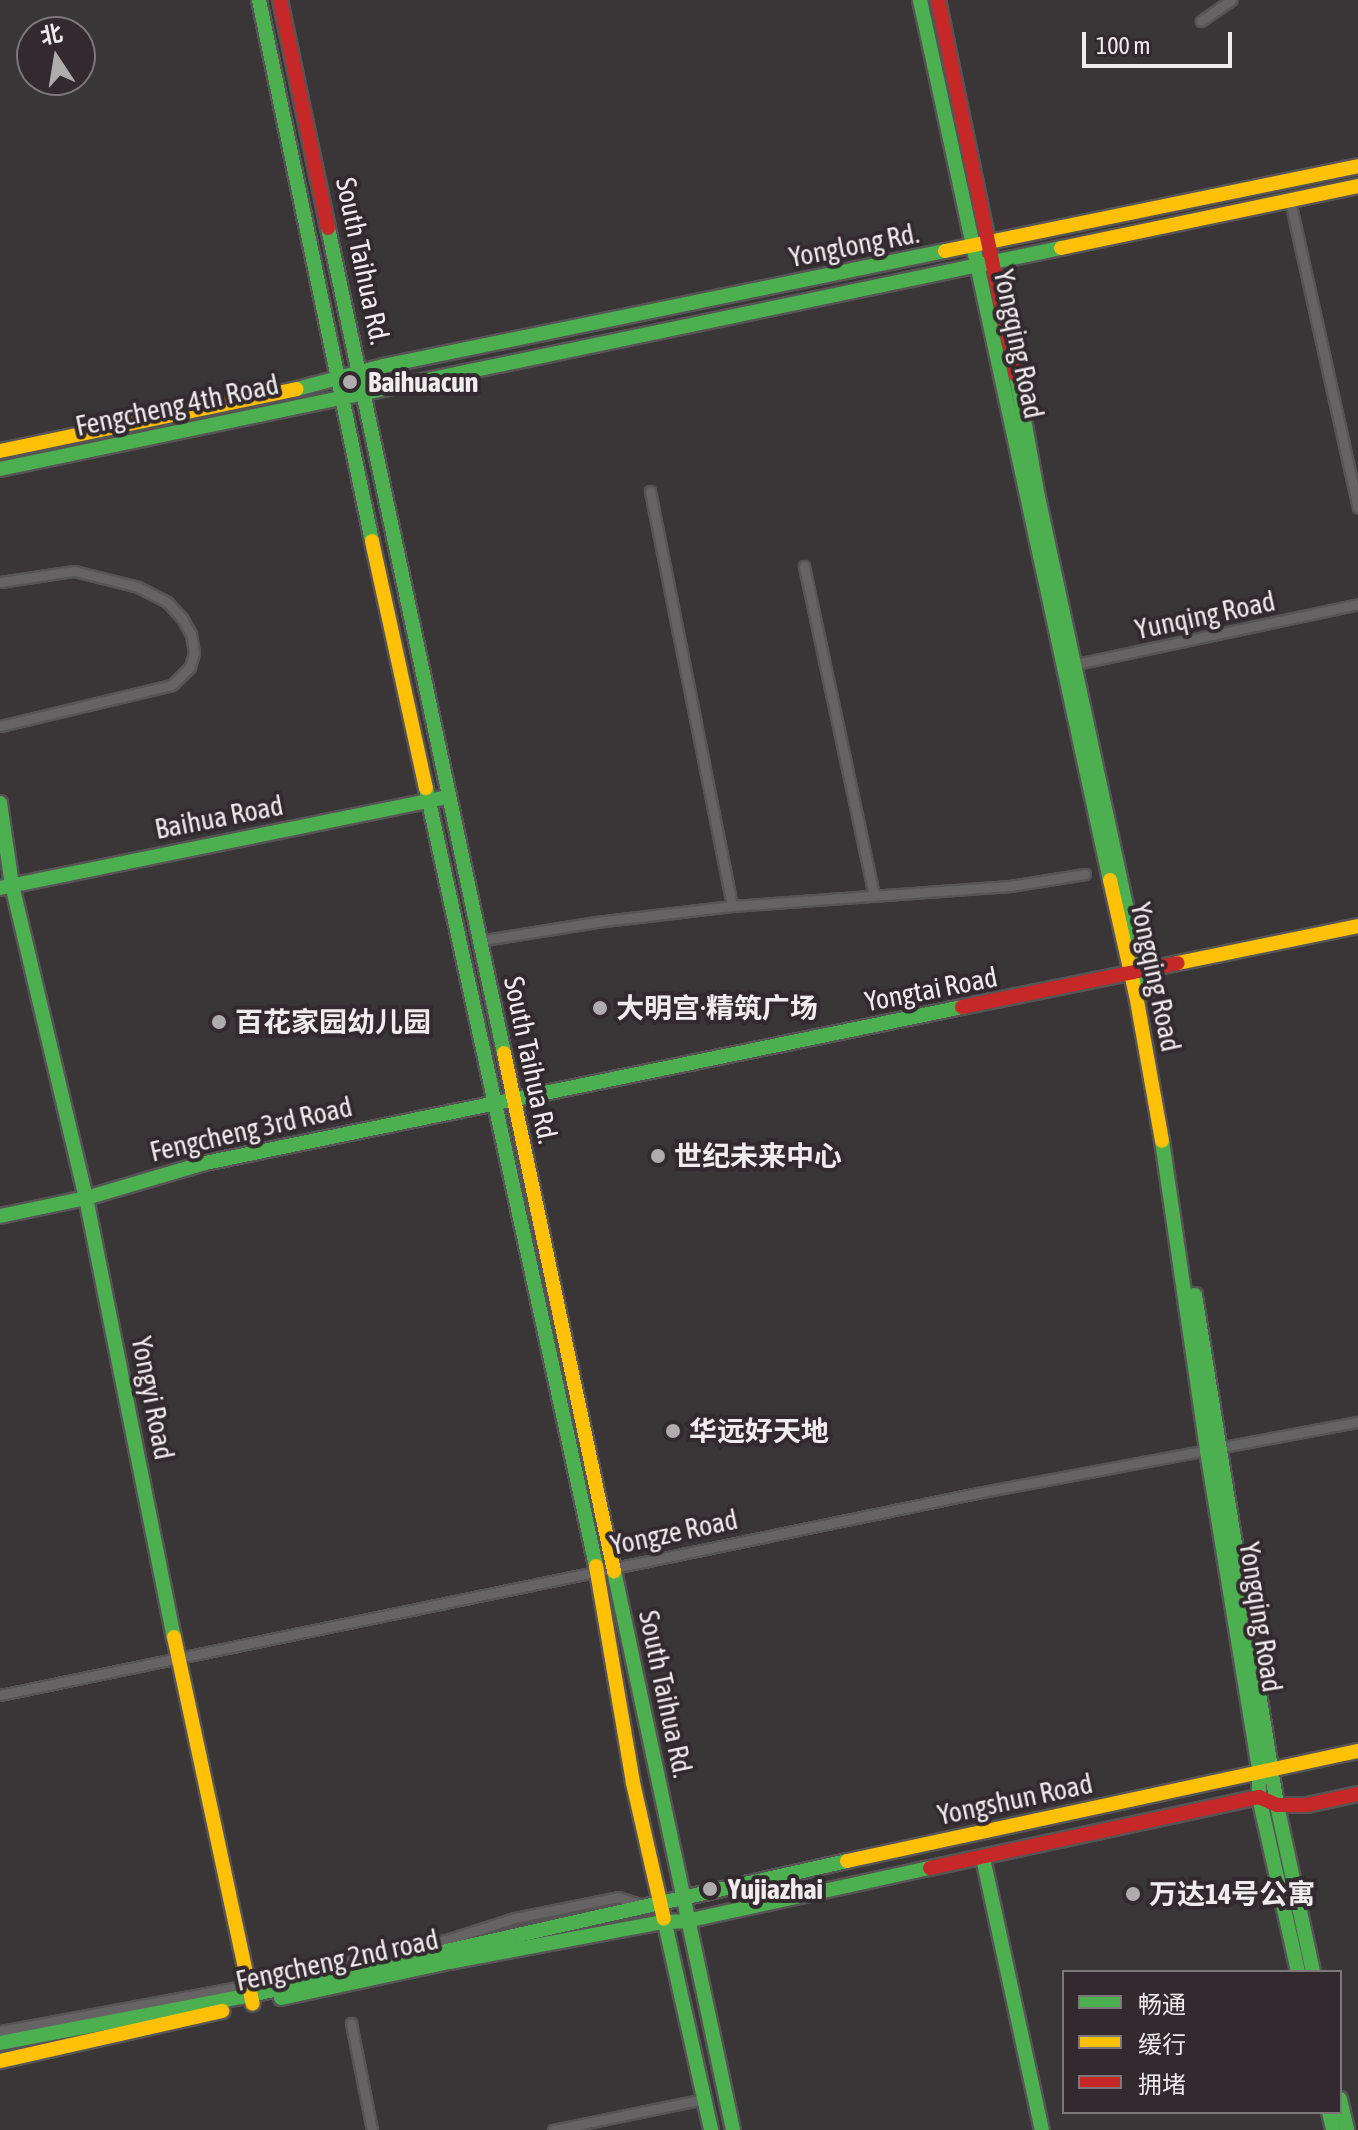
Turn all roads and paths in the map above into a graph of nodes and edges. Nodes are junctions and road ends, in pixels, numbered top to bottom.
1 (259, 0) edge
2 (280, 0) edge
3 (920, 0) edge
4 (938, 0) edge
5 (1231, 0) edge
6 (1201, 21) dead end
7 (1358, 166) edge
8 (1358, 186) edge
9 (1290, 201) junction
10 (980, 245) junction
11 (992, 264) junction
12 (977, 268) junction
13 (360, 372) junction
14 (338, 380) junction
15 (364, 391) junction
16 (341, 397) junction
17 (0, 451) edge
18 (0, 469) edge
19 (650, 491) dead end
20 (1358, 508) edge
21 (804, 566) dead end
22 (0, 582) edge
23 (1358, 604) edge
24 (1068, 666) junction
25 (0, 726) edge
26 (448, 797) junction
27 (429, 801) junction
28 (0, 803) edge
29 (1085, 874) dead end
30 (6, 886) edge
31 (874, 896) junction
32 (732, 906) junction
33 (1358, 926) edge
34 (478, 941) junction
35 (1135, 974) junction
36 (514, 1098) junction
37 (495, 1102) junction
38 (86, 1198) junction
39 (0, 1216) edge
40 (1358, 1422) edge
41 (1214, 1449) junction
42 (612, 1567) junction
43 (597, 1571) junction
44 (179, 1660) junction
45 (0, 1695) edge
46 (1358, 1751) edge
47 (1265, 1769) junction
48 (1358, 1794) edge
49 (1259, 1797) junction
50 (1277, 1805) junction
51 (983, 1858) junction
52 (683, 1898) junction
53 (653, 1905) junction
54 (686, 1921) junction
55 (663, 1922) junction
56 (1298, 1970) edge
57 (1313, 1970) edge
58 (251, 1995) junction
59 (351, 2023) dead end
60 (0, 2031) edge
61 (0, 2043) edge
62 (0, 2061) edge
63 (704, 2099) junction
64 (1342, 2108) edge
65 (372, 2130) edge
66 (553, 2130) edge
67 (711, 2130) edge
68 (733, 2130) edge
69 (1042, 2130) edge
70 (1347, 2130) edge

1 - 14 street, South Taihua Rd.
2 - 13 street, South Taihua Rd.
3 - 10 street, Yongqing Road
4 - 10 street, Yongqing Road
5 - 6 street
7 - 10 street, Yonglong Rd.
8 - 9 street, Yonglong Rd.
9 - 11 street, Yonglong Rd.
9 - 20 street
10 - 11 street, Yongqing Road
10 - 12 street, Yongqing Road
10 - 13 street, Yonglong Rd.
11 - 12 street, Yonglong Rd.
11 - 24 street, Yongqing Road
12 - 15 street, Yonglong Rd.
12 - 24 street, Yongqing Road
13 - 14 street, Fengcheng 4th Road
13 - 15 street, South Taihua Rd.
14 - 16 street, South Taihua Rd.
14 - 17 street, Fengcheng 4th Road
15 - 16 street, Fengcheng 4th Road
15 - 26 street, South Taihua Rd.
16 - 18 street, Fengcheng 4th Road
16 - 27 street, South Taihua Rd.
19 - 32 street
21 - 31 street
22 - 25 street
23 - 24 street, Yunqing Road
24 - 35 street, Yongqing Road
26 - 27 street, Baihua Road
26 - 34 street, South Taihua Rd.
27 - 30 street, Baihua Road
27 - 37 street, South Taihua Rd.
28 - 30 street, Yongyi Road
29 - 31 street
30 - 38 street, Yongyi Road
31 - 32 street
32 - 34 street
33 - 35 street, Yongtai Road
34 - 36 street, South Taihua Rd.
35 - 36 street, Yongtai Road
35 - 41 street, Yongqing Road
36 - 37 street, Fengcheng 3rd Road
36 - 42 street, South Taihua Rd.
37 - 38 street, Fengcheng 3rd Road
37 - 43 street, South Taihua Rd.
38 - 39 street, Fengcheng 3rd Road
38 - 44 street, Yongyi Road
40 - 41 street, Yongze Road
41 - 42 street, Yongze Road
41 - 47 street, Yongqing Road
42 - 43 street, Yongze Road
42 - 52 street, South Taihua Rd.
43 - 44 street, Yongze Road
43 - 53 street, South Taihua Rd.
44 - 45 street, Yongze Road
44 - 58 street, Yongyi Road
46 - 47 street, Yongshun Road
47 - 49 street, Yongqing Road
47 - 50 street, Yongqing Road
47 - 52 street, Yongshun Road
48 - 50 street
49 - 50 street
49 - 51 street, Yongshun Road
49 - 56 street, Yongqing Road
50 - 57 street, Yongqing Road
51 - 54 street, Yongshun Road
51 - 69 street
52 - 53 street, Fengcheng 2nd road
52 - 54 street, South Taihua Rd.
53 - 55 street, South Taihua Rd.
53 - 58 street, Fengcheng 2nd road
54 - 55 street, Fengcheng 2nd road
54 - 68 street, South Taihua Rd.
55 - 58 street, Fengcheng 2nd road
55 - 63 street, South Taihua Rd.
58 - 60 street
58 - 61 street, Fengcheng 2nd road
58 - 62 street, Fengcheng 2nd road
59 - 65 street
63 - 66 street
63 - 67 street, South Taihua Rd.
64 - 70 street

